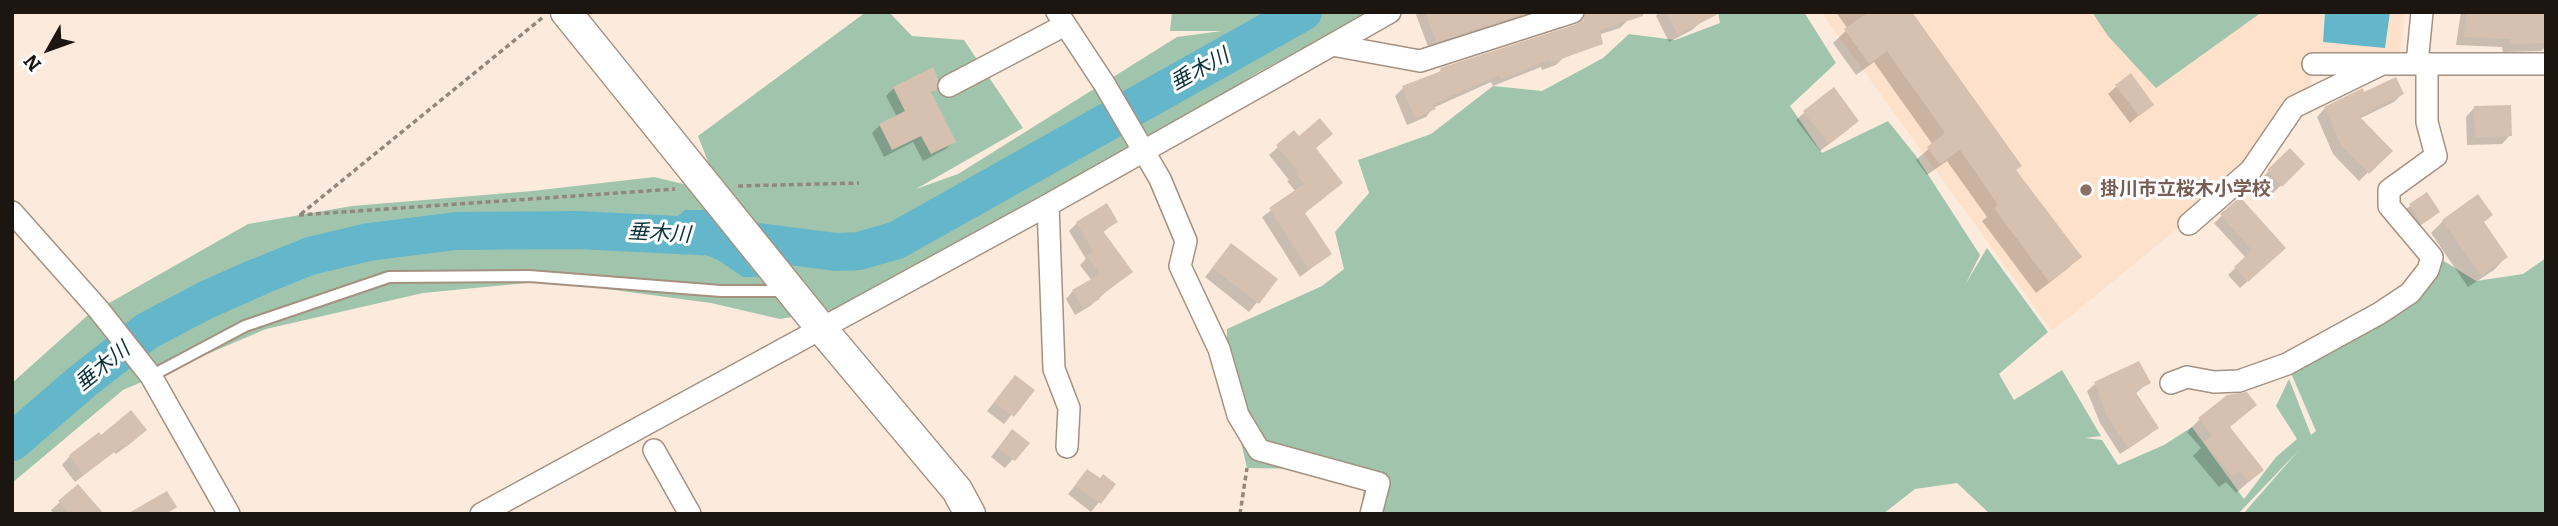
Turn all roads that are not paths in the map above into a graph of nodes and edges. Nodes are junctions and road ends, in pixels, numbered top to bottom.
1 (566, 12) edge
2 (1390, 12) edge
3 (1573, 12) edge
4 (2422, 12) edge
5 (1061, 18) edge
6 (1332, 45) junction
7 (2314, 64) dead end
8 (2382, 64) junction
9 (2422, 64) junction
10 (2546, 64) edge
11 (949, 86) dead end
12 (1138, 143) junction
13 (1048, 205) junction
14 (12, 212) edge
15 (2189, 224) dead end
16 (784, 291) dead end
17 (819, 326) junction
18 (151, 376) junction
19 (2171, 383) dead end
20 (1067, 446) dead end
21 (654, 450) dead end
22 (229, 514) edge
23 (481, 514) edge
24 (690, 514) edge
25 (970, 514) edge
26 (1371, 514) edge

1 - 17 street
2 - 6 street
3 - 6 street
4 - 9 street
5 - 11 street
5 - 12 street
6 - 12 street
7 - 8 street
8 - 9 street
8 - 15 street
9 - 10 street
9 - 19 street
12 - 13 street
12 - 26 street
13 - 17 street
13 - 20 street
14 - 18 street
16 - 18 lane
17 - 23 street
17 - 25 street
18 - 22 street
21 - 24 street

